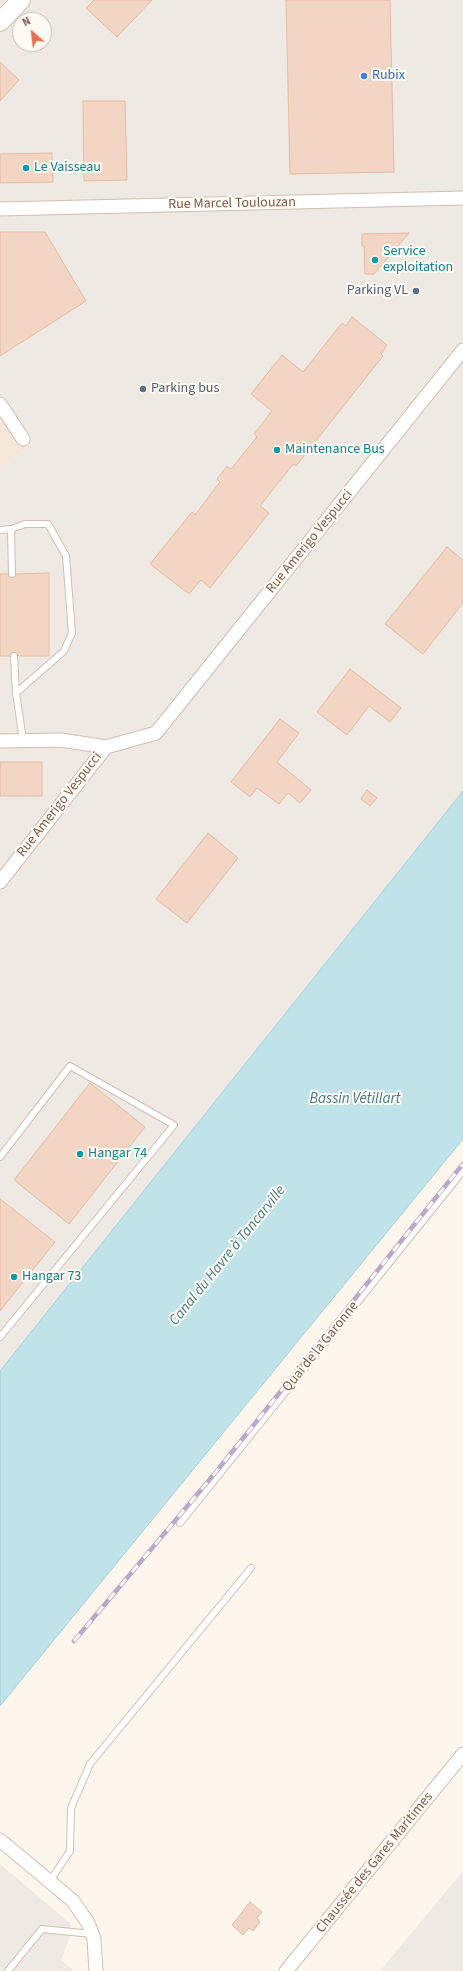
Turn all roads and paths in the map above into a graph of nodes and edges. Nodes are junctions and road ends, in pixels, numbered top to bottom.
1 (21, 0) edge
2 (0, 22) edge
3 (463, 198) edge
4 (0, 209) edge
5 (463, 350) edge
6 (0, 404) edge
7 (23, 439) dead end
8 (11, 529) junction
9 (0, 530) edge
10 (12, 574) dead end
11 (14, 656) dead end
12 (16, 693) junction
13 (23, 740) junction
14 (0, 741) edge
15 (106, 747) junction
16 (0, 882) edge
17 (0, 1157) edge
18 (463, 1171) edge
19 (0, 1337) edge
20 (180, 1523) dead end
21 (251, 1568) dead end
22 (463, 1754) edge
23 (0, 1840) edge
24 (50, 1881) junction
25 (92, 1934) junction
26 (8, 1971) edge
27 (96, 1971) edge
28 (286, 1971) edge

1 - 2 main road
3 - 4 street, Rue Marcel Toulouzan
5 - 15 street, Rue Amerigo Vespucci
6 - 7 street
8 - 9 lane
8 - 10 lane
8 - 12 lane
11 - 12 lane
12 - 13 lane
13 - 14 street
13 - 15 street
15 - 16 street, Rue Amerigo Vespucci
17 - 19 lane
18 - 20 lane, Quai de la Garonne
21 - 24 lane
22 - 28 street, Chaussée des Gares Maritimes
23 - 24 street
24 - 25 street
25 - 26 lane
25 - 27 street

